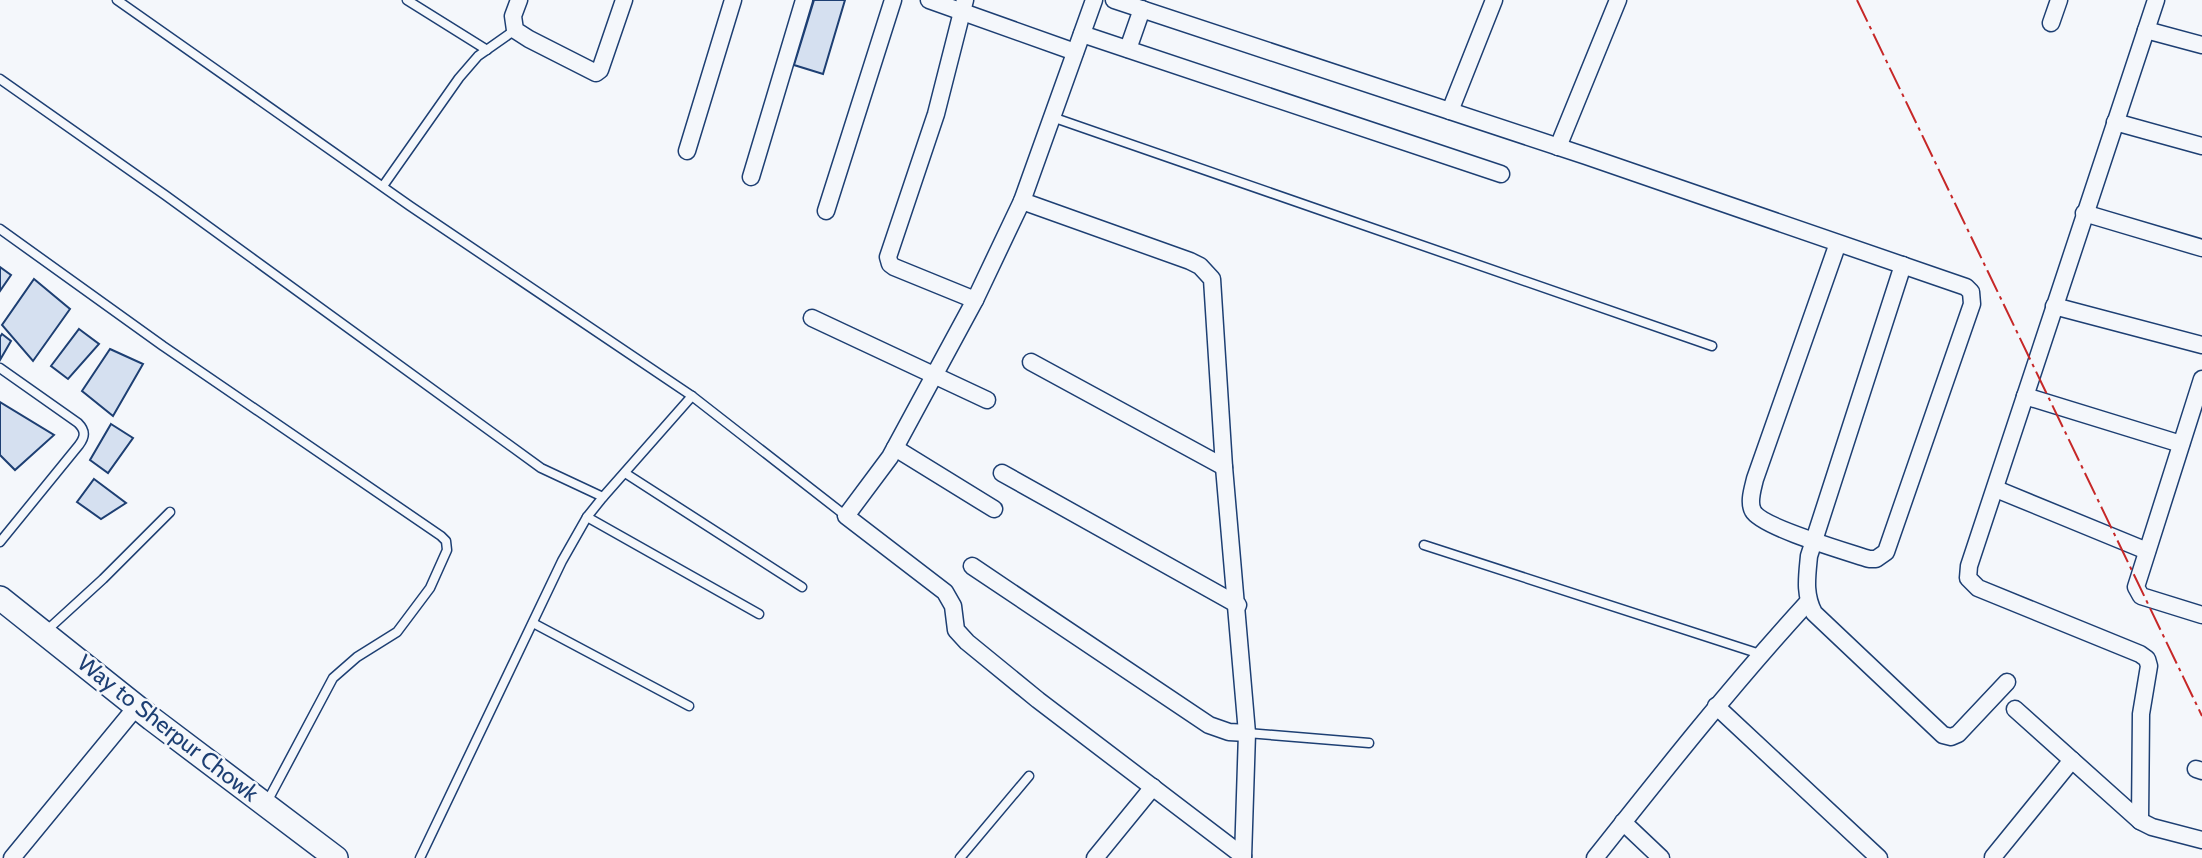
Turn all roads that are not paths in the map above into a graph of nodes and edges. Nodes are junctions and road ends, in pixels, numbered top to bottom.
1 (117, 0) edge
2 (407, 0) edge
3 (519, 0) edge
4 (624, 0) edge
5 (733, 0) edge
6 (804, 0) edge
7 (893, 0) edge
8 (929, 0) edge
9 (1094, 0) edge
10 (1114, 0) edge
11 (1494, 0) edge
12 (1618, 0) edge
13 (2059, 0) edge
14 (2156, 0) edge
15 (964, 6) edge
16 (1142, 9) junction
17 (2051, 23) dead end
18 (515, 30) junction
19 (2146, 30) junction
20 (1082, 34) junction
21 (2202, 46) edge
22 (1128, 49) junction
23 (487, 50) junction
24 (1075, 52) junction
25 (0, 79) edge
26 (1450, 111) junction
27 (1052, 117) junction
28 (2115, 122) junction
29 (2202, 146) edge
30 (1559, 147) junction
31 (687, 151) dead end
32 (1501, 174) dead end
33 (751, 177) dead end
34 (383, 186) junction
35 (1022, 201) junction
36 (826, 211) dead end
37 (2084, 213) junction
38 (0, 229) edge
39 (1838, 243) junction
40 (2202, 248) edge
41 (1903, 265) junction
42 (975, 300) junction
43 (2054, 306) junction
44 (812, 318) dead end
45 (2202, 345) edge
46 (1712, 346) dead end
47 (1031, 362) dead end
48 (0, 368) edge
49 (934, 376) junction
50 (2202, 379) edge
51 (692, 396) junction
52 (2025, 396) junction
53 (988, 400) dead end
54 (2181, 444) junction
55 (895, 448) junction
56 (1224, 467) junction
57 (625, 473) junction
58 (1002, 473) dead end
59 (1996, 489) junction
60 (603, 497) junction
61 (994, 509) dead end
62 (170, 512) dead end
63 (846, 516) junction
64 (587, 517) junction
65 (1814, 541) junction
66 (0, 542) edge
67 (1424, 545) dead end
68 (2147, 551) junction
69 (972, 566) dead end
70 (802, 587) dead end
71 (0, 598) edge
72 (1808, 602) junction
73 (1238, 605) junction
74 (760, 614) dead end
75 (2202, 615) edge
76 (533, 623) junction
77 (45, 632) junction
78 (1760, 654) junction
79 (2007, 682) dead end
80 (137, 706) junction
81 (689, 706) dead end
82 (1716, 706) junction
83 (2015, 709) dead end
84 (1247, 733) junction
85 (1369, 743) dead end
86 (2072, 760) junction
87 (1029, 776) dead end
88 (1153, 787) junction
89 (265, 805) junction
90 (2140, 821) junction
91 (1623, 822) junction
92 (2202, 840) edge
93 (1243, 857) edge
94 (1993, 857) edge
95 (12, 858) edge
96 (336, 858) edge
97 (420, 858) edge
98 (960, 858) edge
99 (1095, 858) edge
100 (1595, 858) edge
101 (1661, 858) edge
102 (1879, 858) edge

1 - 34 lane
2 - 23 lane
3 - 18 street
4 - 18 street
5 - 31 street
6 - 33 street
7 - 36 street
8 - 15 street
9 - 20 street
10 - 16 street
11 - 26 street
12 - 30 street
13 - 17 street
14 - 19 street
15 - 24 street
15 - 42 street
16 - 22 street
16 - 26 street
18 - 23 lane
19 - 21 street
19 - 28 street
20 - 22 street
20 - 24 street
22 - 32 street
23 - 34 lane
24 - 27 street
25 - 60 lane
26 - 30 street
27 - 35 street
27 - 46 lane
28 - 29 street
28 - 37 street
30 - 39 street
34 - 51 lane
35 - 42 street
35 - 56 street
37 - 40 street
37 - 43 street
38 - 89 lane
39 - 41 street
39 - 65 street
41 - 65 street
41 - 65 street
42 - 49 street
43 - 45 street
43 - 52 street
44 - 49 street
47 - 56 street
48 - 66 lane
49 - 53 street
49 - 55 street
50 - 54 street
51 - 57 lane
51 - 63 lane
52 - 54 street
52 - 59 street
54 - 68 street
55 - 61 street
55 - 63 street
56 - 73 street
57 - 60 lane
57 - 70 lane
58 - 73 street
59 - 68 street
59 - 90 street
60 - 64 lane
62 - 77 lane
63 - 88 street
64 - 74 lane
64 - 76 lane
65 - 72 street
67 - 78 lane
68 - 75 street
69 - 84 street
71 - 77 street, Way to Sherpur Chowk
72 - 78 street
72 - 79 street
73 - 84 street
76 - 81 lane
76 - 97 lane
77 - 80 street, Way to Sherpur Chowk
78 - 82 street
80 - 89 street, Way to Sherpur Chowk
80 - 95 street
82 - 91 street
82 - 102 street
83 - 86 street
84 - 85 lane
84 - 93 street
86 - 90 street
86 - 94 street
87 - 98 lane
88 - 93 street
88 - 99 street
89 - 96 street, Way to Sherpur Chowk
90 - 92 street
91 - 100 street
91 - 101 street

